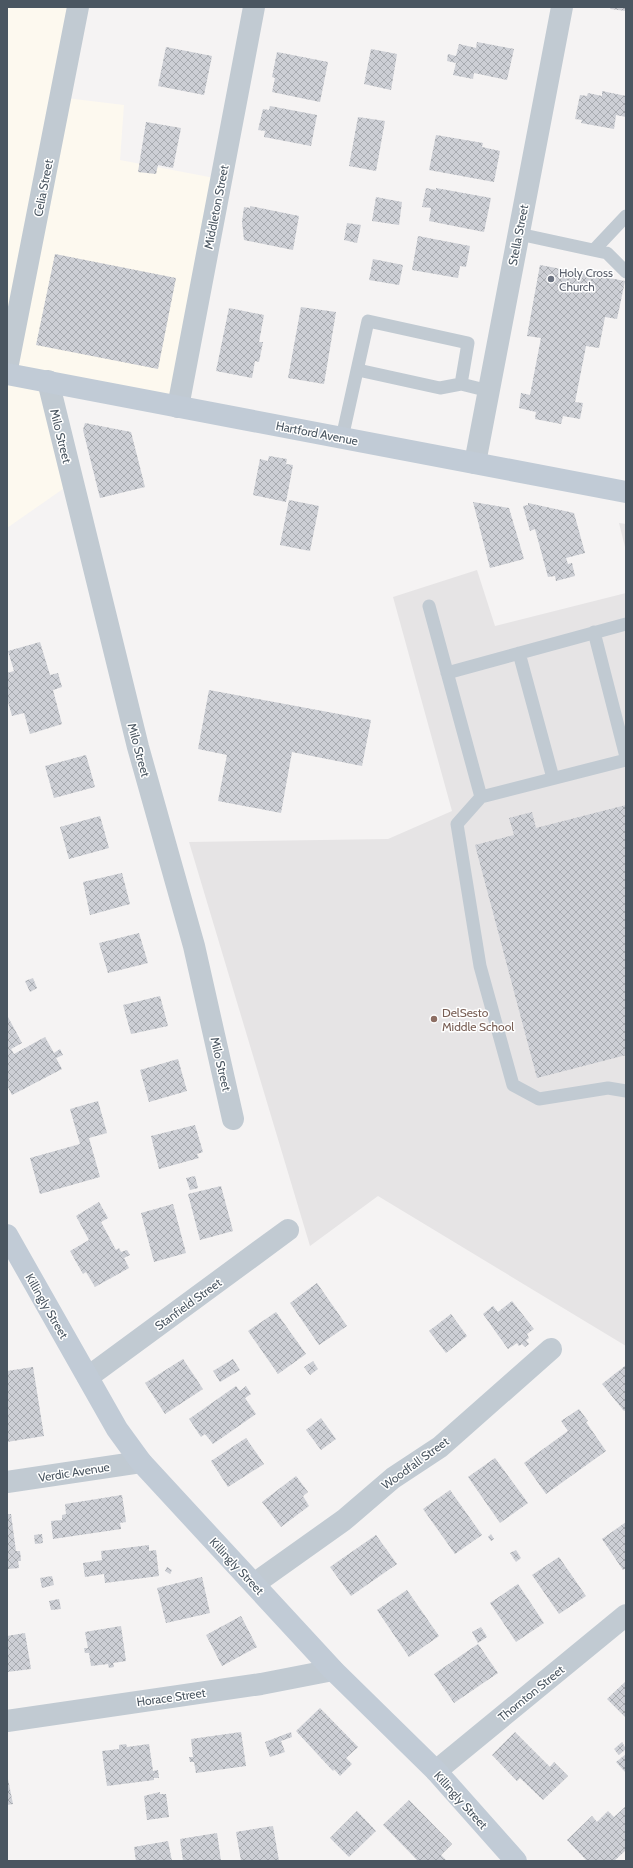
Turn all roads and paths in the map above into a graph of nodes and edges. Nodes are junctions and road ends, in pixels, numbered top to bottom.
1 (78, 7) edge
2 (254, 7) edge
3 (562, 7) edge
4 (626, 216) edge
5 (519, 234) junction
6 (594, 250) junction
7 (626, 272) edge
8 (7, 369) edge
9 (358, 370) junction
10 (7, 374) edge
11 (48, 381) junction
12 (460, 384) junction
13 (489, 391) junction
14 (178, 407) junction
15 (342, 438) junction
16 (475, 463) junction
17 (626, 492) edge
18 (429, 606) dead end
19 (626, 624) edge
20 (594, 632) junction
21 (519, 653) junction
22 (447, 673) junction
23 (626, 758) edge
24 (553, 778) junction
25 (481, 797) junction
26 (626, 1091) edge
27 (233, 1119) dead end
28 (288, 1230) dead end
29 (10, 1246) edge
30 (551, 1349) dead end
31 (88, 1377) junction
32 (141, 1462) junction
33 (7, 1482) edge
34 (254, 1584) junction
35 (626, 1615) edge
36 (333, 1670) junction
37 (7, 1721) edge
38 (436, 1771) junction
39 (516, 1861) edge

1 - 8 street, Celia Street
2 - 14 street, Middleton Street
3 - 5 street, Stella Street
4 - 6 lane
5 - 6 lane
5 - 13 street, Stella Street
6 - 7 lane
9 - 12 lane
9 - 12 lane
9 - 15 lane
10 - 11 main road, Hartford Avenue
11 - 14 main road, Hartford Avenue
11 - 27 street, Milo Street
12 - 13 lane
13 - 16 street, Stella Street
14 - 15 main road, Hartford Avenue
15 - 16 main road, Hartford Avenue
16 - 17 main road, Hartford Avenue
18 - 22 lane
19 - 20 lane
20 - 21 lane
20 - 23 lane
21 - 22 lane
21 - 24 lane
22 - 25 lane
23 - 24 lane
24 - 25 lane
25 - 26 lane
28 - 31 street, Stanfield Street
29 - 31 main road, Killingly Street
30 - 34 street, Woodfall Street
31 - 32 main road, Killingly Street
32 - 33 street, Verdic Avenue
32 - 34 main road, Killingly Street
34 - 36 main road, Killingly Street
35 - 38 street, Thornton Street
36 - 37 street, Horace Street
36 - 38 main road, Killingly Street
38 - 39 main road, Killingly Street

